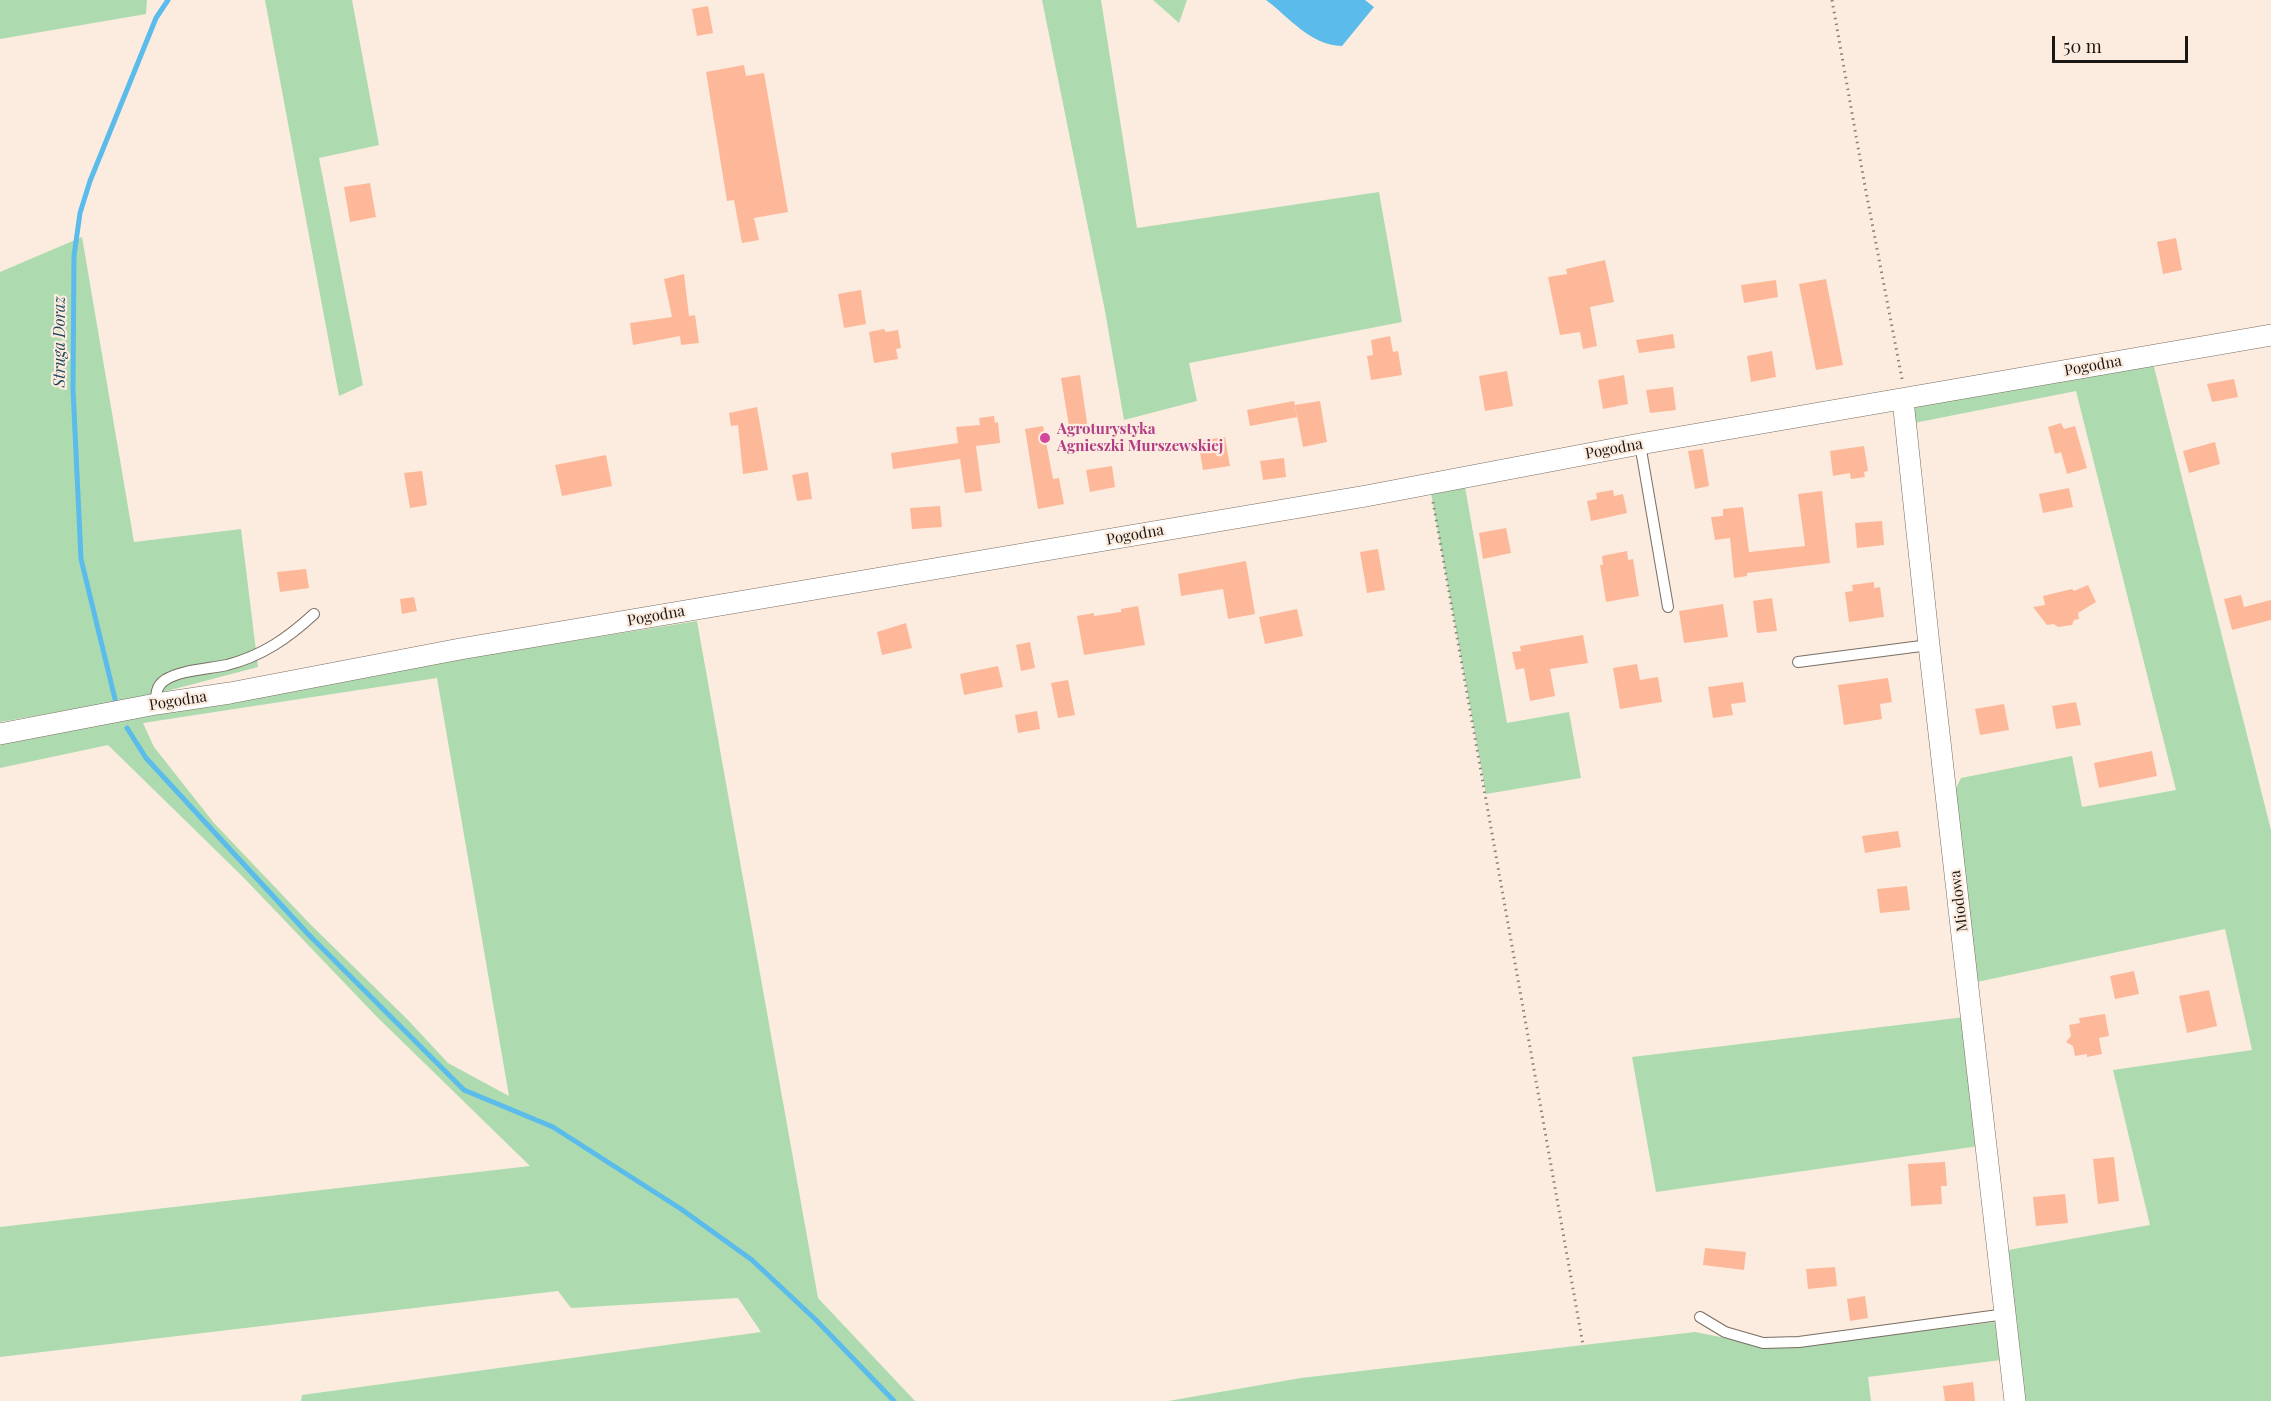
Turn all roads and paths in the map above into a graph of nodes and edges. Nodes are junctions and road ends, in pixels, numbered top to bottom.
1 (1832, 0) edge
2 (2271, 335) edge
3 (1903, 400) junction
4 (1640, 444) junction
5 (1430, 484) junction
6 (1668, 607) dead end
7 (314, 614) dead end
8 (1929, 645) junction
9 (1798, 662) dead end
10 (156, 704) junction
11 (0, 734) edge
12 (2006, 1314) junction
13 (1700, 1317) dead end
14 (1583, 1345) dead end
15 (2015, 1401) edge

1 - 3 path
2 - 3 street, Pogodna
3 - 4 street, Pogodna
3 - 8 street, Miodowa
4 - 5 street, Pogodna
4 - 6 lane
5 - 10 street, Pogodna
5 - 14 path
7 - 10 lane
8 - 9 lane
8 - 12 street, Miodowa
10 - 11 street, Pogodna
12 - 13 lane
12 - 15 street, Miodowa

